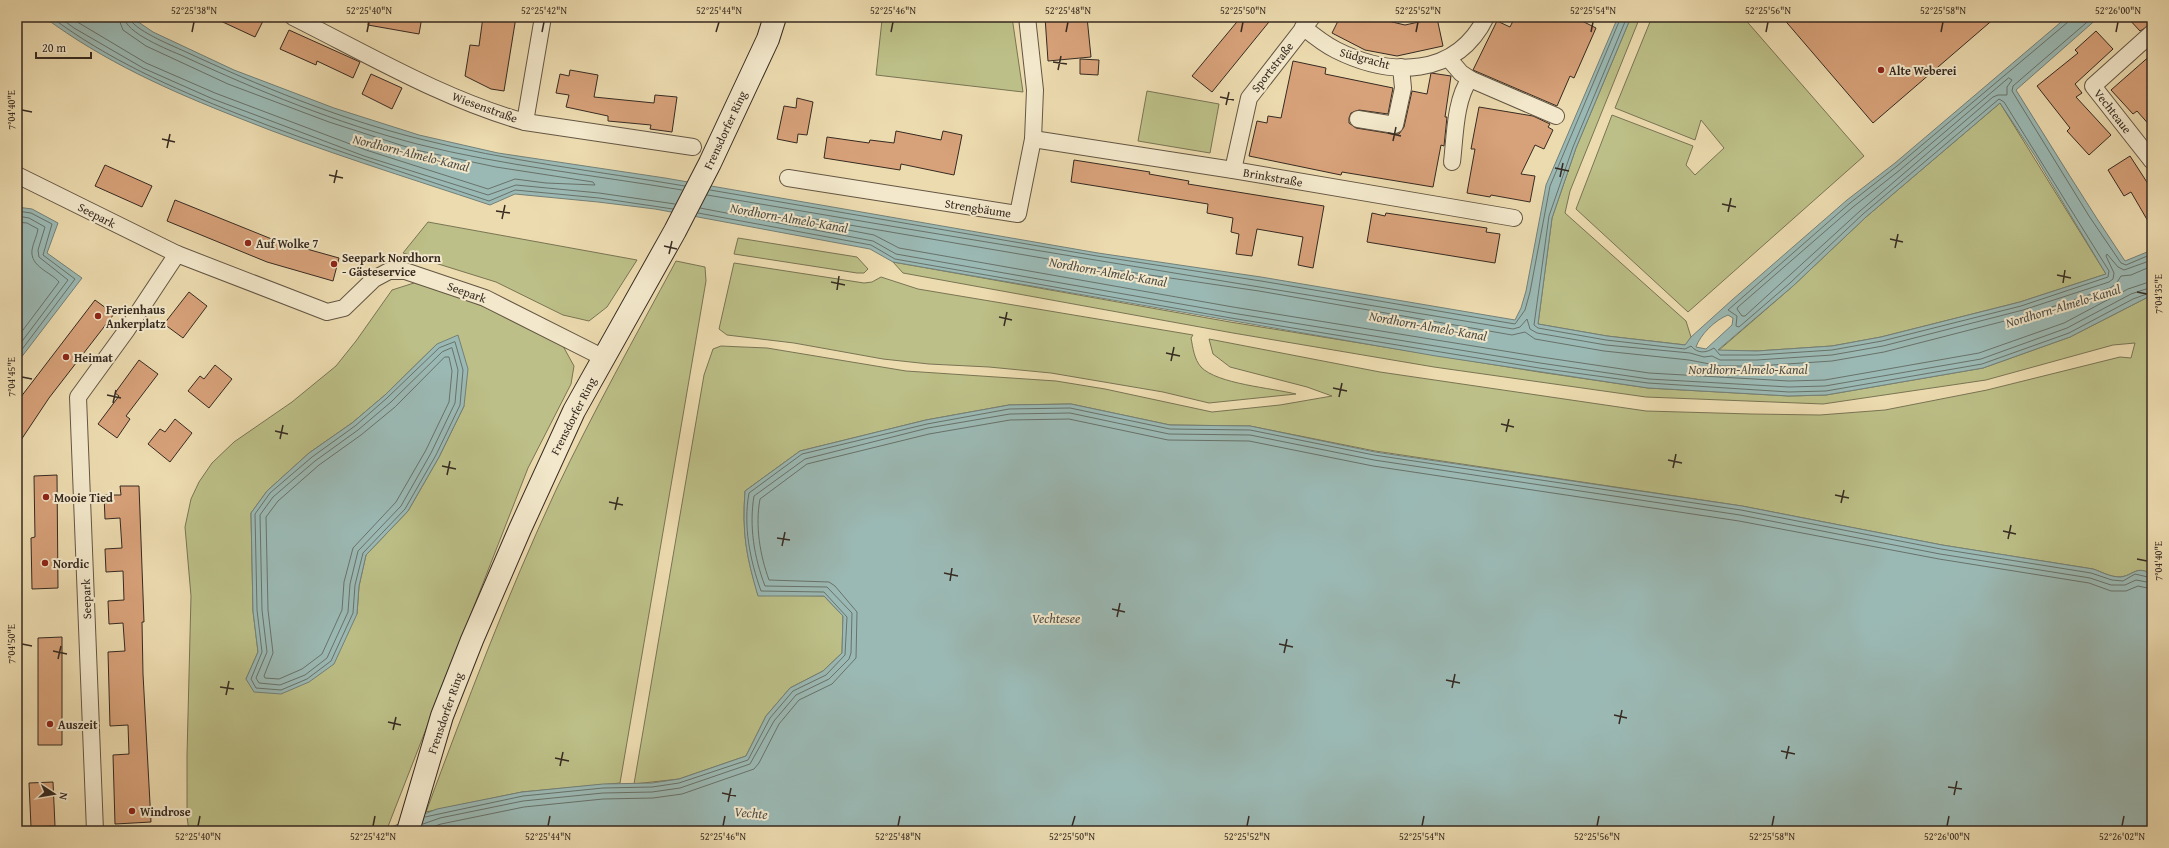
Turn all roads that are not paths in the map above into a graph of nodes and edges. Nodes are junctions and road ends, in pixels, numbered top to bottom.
1 (293, 17) edge
2 (543, 17) edge
3 (775, 17) edge
4 (1027, 17) edge
5 (1486, 17) edge
6 (1308, 22) edge
7 (2152, 33) edge
8 (1449, 59) junction
9 (1402, 67) junction
10 (1470, 79) junction
11 (1556, 116) dead end
12 (1358, 119) dead end
13 (525, 122) junction
14 (1033, 140) junction
15 (693, 147) dead end
16 (2152, 161) edge
17 (1452, 162) dead end
18 (1234, 170) junction
19 (17, 175) edge
20 (788, 178) dead end
21 (1514, 218) dead end
22 (177, 254) junction
23 (604, 358) junction
24 (95, 831) edge
25 (408, 831) edge

1 - 13 street, Wiesenstraße
2 - 13 street
3 - 23 street, Frensdorfer Ring
4 - 14 street, Strengbäume
5 - 8 street, Südgracht
6 - 9 street, Südgracht
6 - 18 street, Sportstraße
7 - 16 street, Vechteaue
8 - 9 street, Südgracht
8 - 10 street
9 - 12 street
10 - 11 street
10 - 17 street
13 - 15 street, Wiesenstraße
14 - 18 street, Brinkstraße
14 - 20 street, Strengbäume
18 - 21 street, Brinkstraße
19 - 22 street, Seepark
22 - 23 street, Seepark
22 - 24 street, Seepark
23 - 25 street, Frensdorfer Ring

